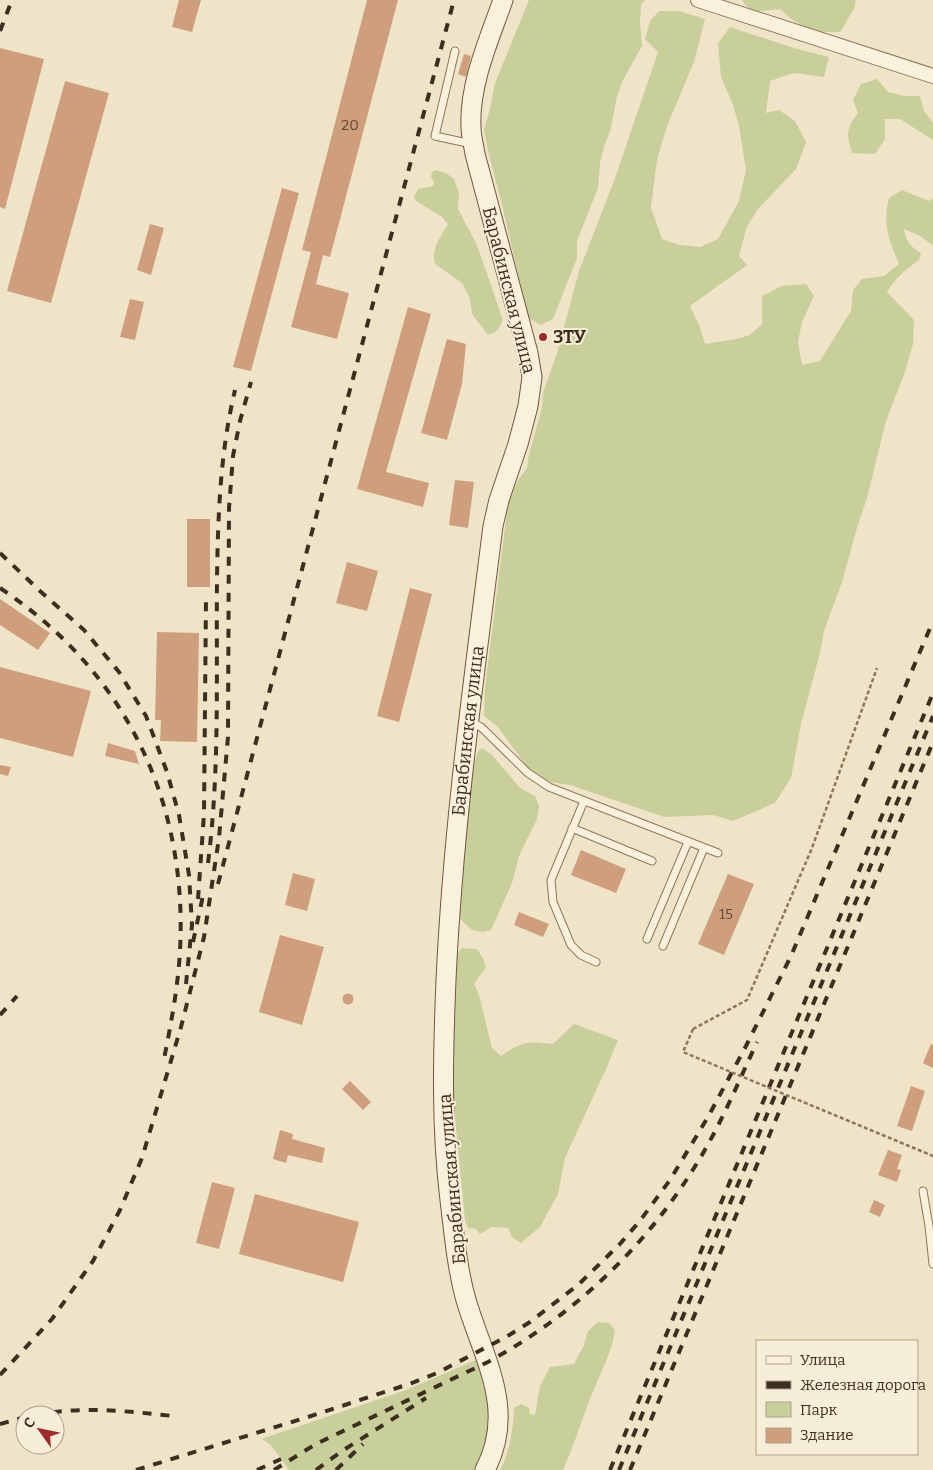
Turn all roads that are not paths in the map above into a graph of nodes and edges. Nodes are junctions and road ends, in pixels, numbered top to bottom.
1 (503, 0) edge
2 (698, 0) edge
3 (454, 52) dead end
4 (933, 76) edge
5 (474, 145) junction
6 (468, 721) junction
7 (584, 801) junction
8 (572, 828) junction
9 (688, 842) junction
10 (704, 848) junction
11 (718, 853) dead end
12 (652, 861) dead end
13 (647, 939) dead end
14 (663, 946) dead end
15 (596, 962) dead end
16 (923, 1192) dead end
17 (933, 1264) edge
18 (485, 1470) edge

1 - 5 main road, Барабинская улица
2 - 4 street
3 - 5 lane
5 - 6 main road, Барабинская улица
6 - 7 lane
6 - 18 main road, Барабинская улица
7 - 8 lane
7 - 9 lane
8 - 12 lane
8 - 15 lane
9 - 10 lane
9 - 13 lane
10 - 11 lane
10 - 14 lane
16 - 17 lane

